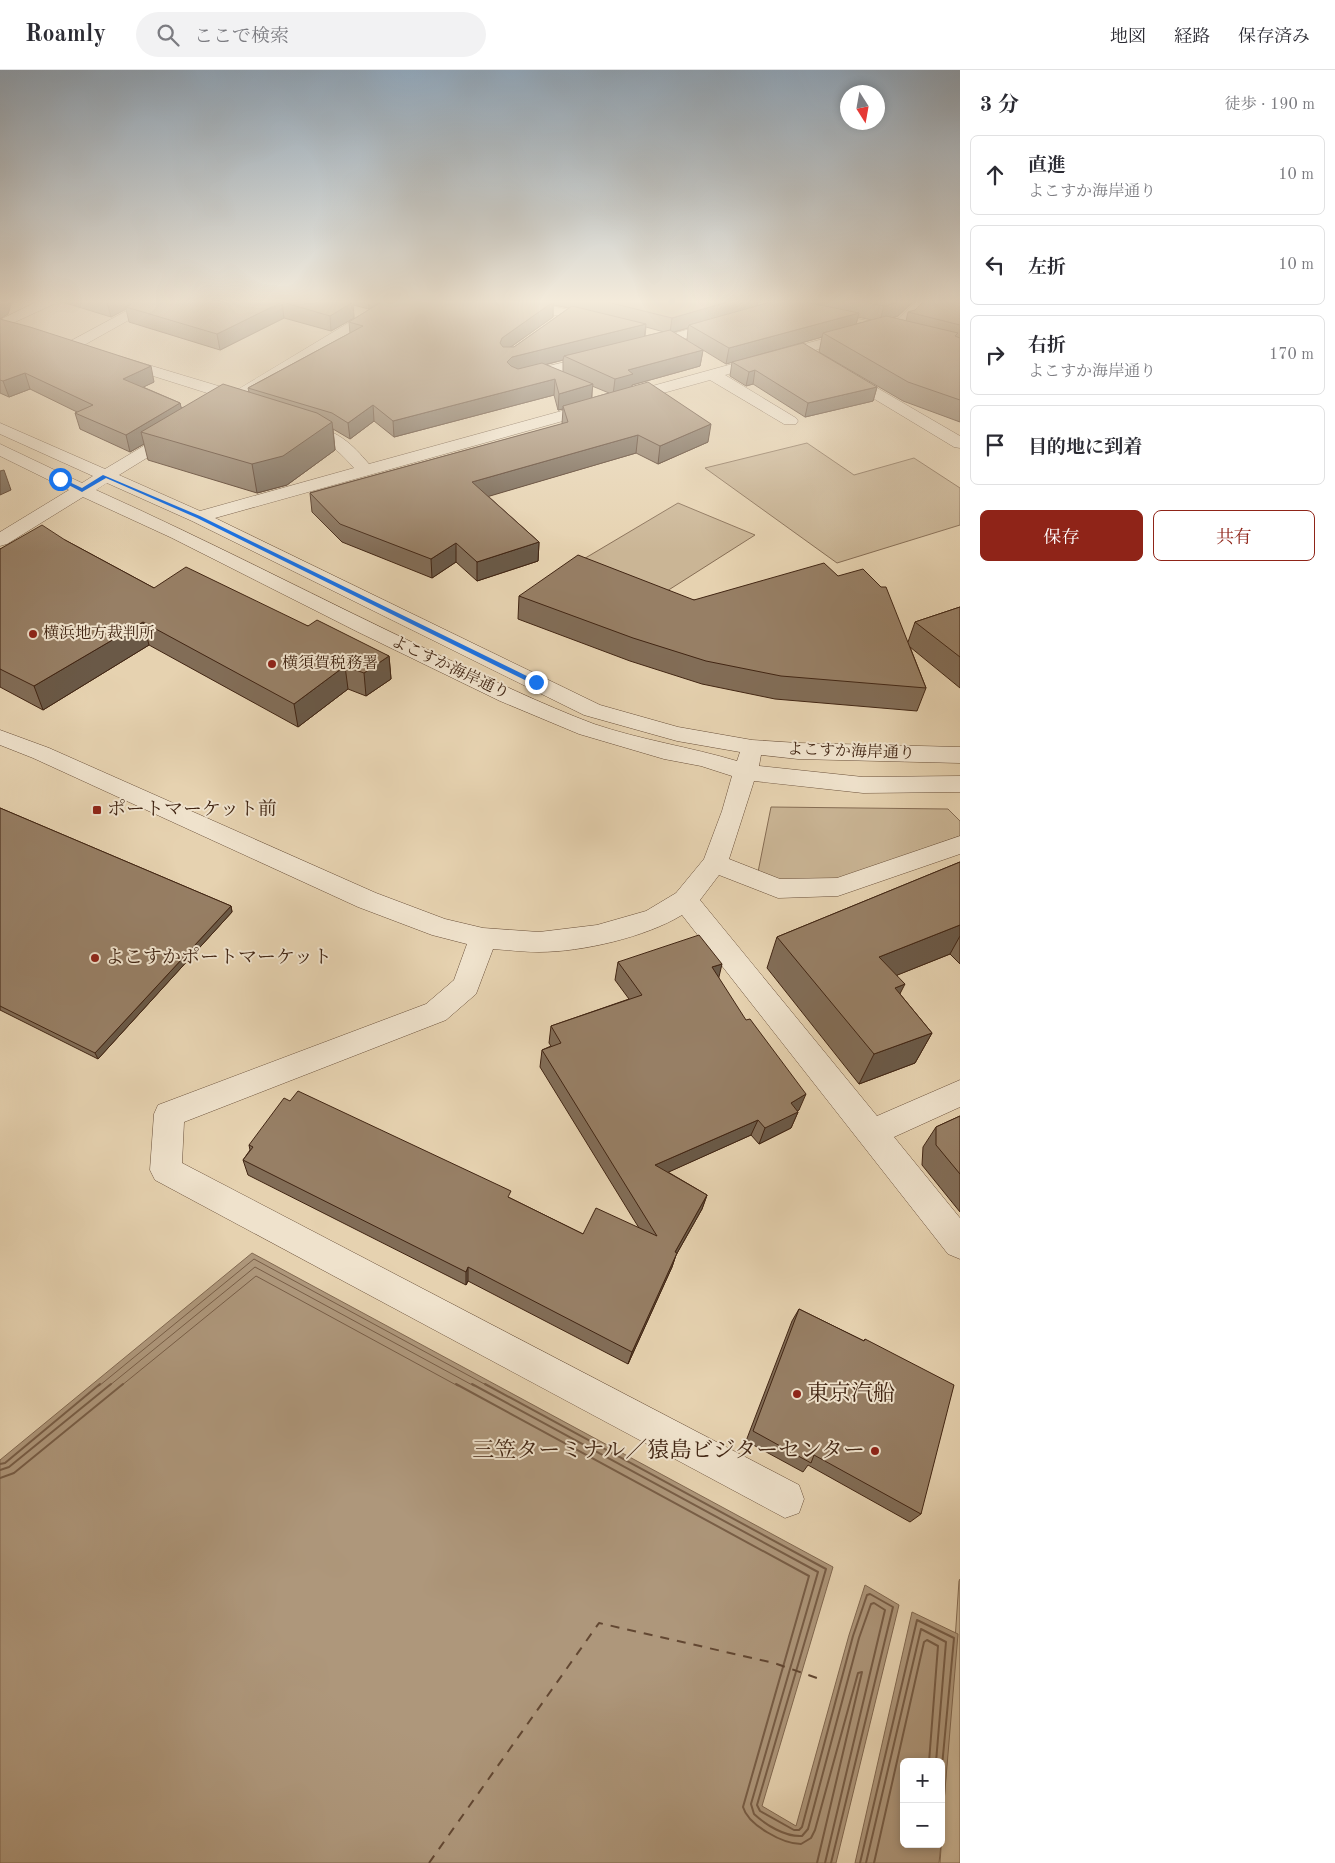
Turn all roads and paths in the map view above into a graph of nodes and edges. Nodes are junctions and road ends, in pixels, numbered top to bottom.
1 (184, 385) edge
2 (265, 385) edge
3 (666, 385) edge
4 (738, 385) edge
5 (860, 385) edge
6 (593, 394) edge
7 (611, 402) junction
8 (236, 403) junction
9 (204, 417) edge
10 (282, 420) edge
11 (790, 421) dead end
12 (188, 426) edge
13 (0, 428) edge
14 (960, 443) edge
15 (0, 449) edge
16 (366, 471) junction
17 (105, 476) junction
18 (82, 490) junction
19 (198, 517) junction
20 (0, 540) edge
21 (0, 737) edge
22 (752, 747) junction
23 (960, 756) edge
24 (746, 772) junction
25 (960, 784) edge
26 (958, 847) edge
27 (715, 863) junction
28 (685, 900) junction
29 (483, 938) junction
30 (960, 1093) edge
31 (871, 1133) junction
32 (960, 1243) edge
33 (785, 1499) dead end

1 - 8 street
2 - 8 street
3 - 7 street
4 - 11 street
5 - 14 street
6 - 7 street
7 - 16 street
8 - 9 street
10 - 16 street
12 - 17 street
13 - 17 street, よこすか海岸通り
15 - 18 street, よこすか海岸通り
16 - 19 street
17 - 18 street
17 - 19 street, よこすか海岸通り
18 - 20 street
18 - 24 street, よこすか海岸通り
19 - 22 street, よこすか海岸通り
21 - 29 street
22 - 23 street, よこすか海岸通り
22 - 24 street
24 - 25 street, よこすか海岸通り
24 - 27 street
26 - 27 street
27 - 28 street
28 - 29 street
28 - 31 street
29 - 33 street
30 - 31 street
31 - 32 street

